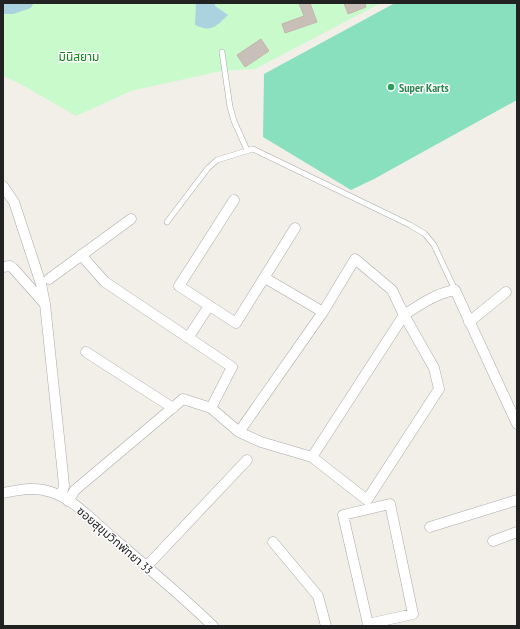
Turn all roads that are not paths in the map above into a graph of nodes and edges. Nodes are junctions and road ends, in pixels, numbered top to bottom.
1 (222, 52) dead end
2 (247, 150) junction
3 (3, 186) edge
4 (234, 200) dead end
5 (131, 219) dead end
6 (167, 222) dead end
7 (295, 228) dead end
8 (81, 255) junction
9 (3, 267) edge
10 (265, 278) junction
11 (49, 279) dead end
12 (454, 290) junction
13 (506, 292) dead end
14 (45, 304) junction
15 (210, 306) junction
16 (323, 312) junction
17 (404, 315) junction
18 (469, 322) junction
19 (188, 338) junction
20 (86, 352) dead end
21 (173, 408) junction
22 (211, 408) junction
23 (517, 424) edge
24 (239, 432) junction
25 (312, 457) junction
26 (246, 460) dead end
27 (3, 493) edge
28 (64, 499) junction
29 (517, 500) edge
30 (430, 527) dead end
31 (517, 532) edge
32 (493, 541) dead end
33 (273, 542) dead end
34 (146, 567) junction
35 (384, 623) edge
36 (213, 626) edge
37 (326, 626) edge

1 - 2 lane
2 - 6 lane
2 - 12 lane
3 - 14 street
4 - 15 street
5 - 8 street
7 - 10 street
8 - 11 street
8 - 19 street
9 - 14 street
10 - 15 street
10 - 16 street
12 - 17 street
12 - 18 street
13 - 18 street
14 - 28 street
15 - 19 street
16 - 17 street
16 - 24 street
17 - 25 street
17 - 25 street
18 - 23 street
19 - 22 street
20 - 21 street
21 - 22 street
21 - 28 street
22 - 24 street
24 - 25 street
26 - 34 street
27 - 28 street, ซอยสุขุมวิทพัทยา 33
28 - 34 street, ซอยสุขุมวิทพัทยา 33
29 - 30 street
31 - 32 street
33 - 37 street
34 - 36 street, ซอยสุขุมวิทพัทยา 33
35 - 35 street

